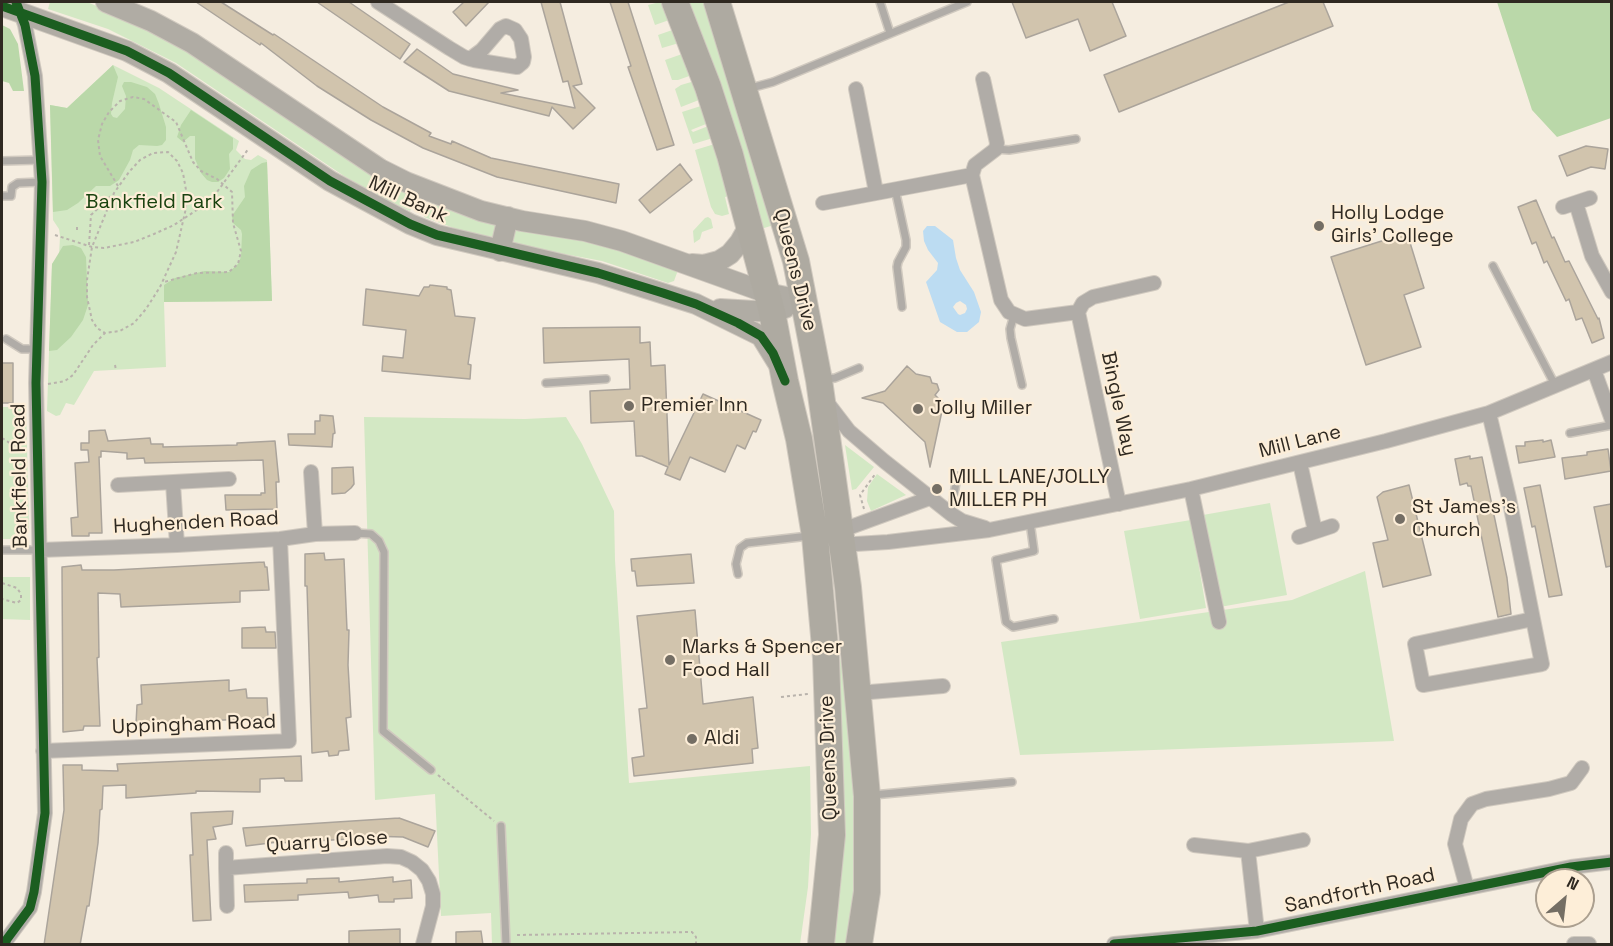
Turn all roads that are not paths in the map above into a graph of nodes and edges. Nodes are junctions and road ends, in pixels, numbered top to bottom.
1 (106, 2) edge
2 (378, 2) edge
3 (675, 2) edge
4 (717, 2) edge
5 (880, 2) edge
6 (967, 2) edge
7 (956, 4) edge
8 (2, 6) edge
9 (19, 7) edge
10 (891, 33) junction
11 (470, 59) dead end
12 (983, 79) dead end
13 (856, 89) dead end
14 (745, 90) junction
15 (1076, 139) dead end
16 (996, 149) junction
17 (40, 160) junction
18 (2, 161) edge
19 (972, 175) junction
20 (42, 182) junction
21 (895, 189) junction
22 (876, 192) junction
23 (2, 196) edge
24 (1590, 198) dead end
25 (823, 203) dead end
26 (508, 217) junction
27 (749, 226) junction
28 (500, 252) junction
29 (683, 264) junction
30 (1493, 266) dead end
31 (1154, 283) dead end
32 (1611, 292) edge
33 (805, 301) junction
34 (770, 303) junction
35 (696, 304) junction
36 (902, 307) dead end
37 (1078, 312) junction
38 (1014, 315) junction
39 (6, 339) dead end
40 (36, 349) junction
41 (1611, 362) edge
42 (859, 368) dead end
43 (1594, 370) junction
44 (606, 379) dead end
45 (785, 381) junction
46 (546, 383) dead end
47 (1022, 385) dead end
48 (1555, 385) junction
49 (819, 387) junction
50 (1489, 413) junction
51 (1611, 423) edge
52 (1570, 433) dead end
53 (1300, 463) junction
54 (311, 472) dead end
55 (957, 476) dead end
56 (229, 479) dead end
57 (173, 483) junction
58 (118, 485) dead end
59 (1191, 489) junction
60 (930, 498) junction
61 (836, 501) junction
62 (1119, 504) junction
63 (951, 514) junction
64 (1030, 522) junction
65 (1332, 526) dead end
66 (989, 530) junction
67 (1315, 531) junction
68 (355, 533) joint
69 (315, 534) junction
70 (815, 536) junction
71 (1299, 537) dead end
72 (280, 539) junction
73 (841, 539) junction
74 (177, 545) junction
75 (2, 550) edge
76 (40, 550) junction
77 (738, 574) dead end
78 (1054, 619) dead end
79 (1533, 619) junction
80 (1219, 622) dead end
81 (943, 686) dead end
82 (858, 693) junction
83 (43, 751) junction
84 (1582, 768) dead end
85 (431, 770) road end
86 (1012, 782) dead end
87 (867, 796) junction
88 (501, 826) road end
89 (1303, 840) dead end
90 (1194, 845) dead end
91 (1248, 851) junction
92 (226, 853) dead end
93 (1611, 862) edge
94 (226, 868) junction
95 (1467, 888) junction
96 (227, 906) dead end
97 (1257, 931) junction
98 (5, 945) edge
99 (423, 945) edge
100 (506, 945) edge
101 (820, 945) edge
102 (859, 945) edge
103 (1114, 945) edge
104 (1574, 945) edge
105 (1589, 945) edge

1 - 26 street, Mill Bank
2 - 11 street
3 - 27 highway, Queens Drive
4 - 14 highway, Queens Drive
5 - 10 lane
6 - 7 lane
7 - 10 lane
8 - 9 street, Mill Bank
9 - 17 street, Bankfield Road
9 - 28 street, Mill Bank
10 - 14 lane
12 - 16 street
13 - 22 street
14 - 33 highway, Queens Drive
15 - 16 lane
16 - 19 street
17 - 18 lane
17 - 20 street, Bankfield Road
19 - 21 street
19 - 38 street
20 - 23 lane
20 - 40 street, Bankfield Road
21 - 22 street
21 - 36 lane
22 - 25 street
24 - 32 street
26 - 28 street
26 - 29 street, Mill Bank
27 - 29 street, Mill Bank
27 - 34 highway, Queens Drive
28 - 35 street, Mill Bank
29 - 34 street, Mill Bank
30 - 48 lane
31 - 37 street
33 - 34 street, Mill Bank
33 - 49 highway, Queens Drive
34 - 35 street, Mill Bank
34 - 45 highway, Queens Drive
35 - 45 street, Mill Bank
37 - 38 street
37 - 62 street, Bingle Way
38 - 47 lane
39 - 40 lane
40 - 76 street, Bankfield Road
41 - 43 street, Mill Lane
42 - 49 lane
43 - 48 street, Mill Lane
43 - 51 street
44 - 46 lane
45 - 70 highway, Queens Drive
48 - 50 street, Mill Lane
49 - 60 street
49 - 61 highway, Queens Drive
50 - 53 street, Mill Lane
50 - 79 street
51 - 52 lane
53 - 59 street, Mill Lane
53 - 67 street
54 - 69 street
55 - 63 lane
56 - 57 street
57 - 58 street
57 - 74 street
59 - 62 street, Mill Lane
59 - 80 street
60 - 63 street
60 - 73 street, Mill Lane
61 - 70 highway
61 - 73 highway, Queens Drive
62 - 64 street, Mill Lane
63 - 66 street
64 - 66 street, Mill Lane
64 - 78 lane
65 - 67 street
66 - 73 street, Mill Lane
67 - 71 street
68 - 69 street, Hughenden Road
68 - 85 lane
69 - 72 street, Hughenden Road
70 - 73 street, Mill Lane
70 - 77 lane
70 - 101 highway, Queens Drive
72 - 74 street, Hughenden Road
72 - 83 street, Uppingham Road
73 - 82 highway, Queens Drive
74 - 76 street, Hughenden Road
75 - 76 lane
76 - 83 street, Bankfield Road
79 - 79 street
81 - 82 street
82 - 87 highway, Queens Drive
83 - 98 street, Bankfield Road
84 - 95 street
86 - 87 lane
87 - 102 highway, Queens Drive
88 - 100 lane
89 - 91 street
90 - 91 street
91 - 97 street
92 - 94 street
93 - 95 street, Sandforth Road
94 - 96 street
94 - 99 street, Quarry Close
95 - 97 street, Sandforth Road
97 - 103 street, Sandforth Road
104 - 105 street

